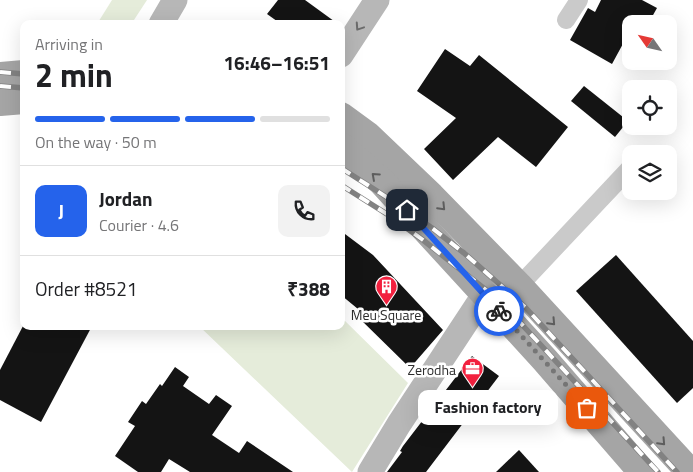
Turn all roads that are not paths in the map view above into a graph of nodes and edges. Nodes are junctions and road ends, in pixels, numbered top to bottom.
1 (175, 0) edge
2 (378, 0) edge
3 (579, 0) edge
4 (163, 20) edge
5 (566, 20) dead end
6 (345, 49) edge
7 (20, 74) edge
8 (0, 76) edge
9 (20, 100) edge
10 (0, 102) edge
11 (345, 119) edge
12 (345, 150) edge
13 (622, 177) edge
14 (519, 286) junction
15 (484, 295) junction
16 (370, 472) edge
17 (642, 472) edge
18 (690, 472) edge

1 - 4 street
2 -> 6 street
3 - 5 street
7 - 8 main road
9 - 10 main road
11 -> 14 main road
15 -> 12 main road
13 - 14 street
14 -> 18 main road
15 - 16 street
15 - 17 main road

